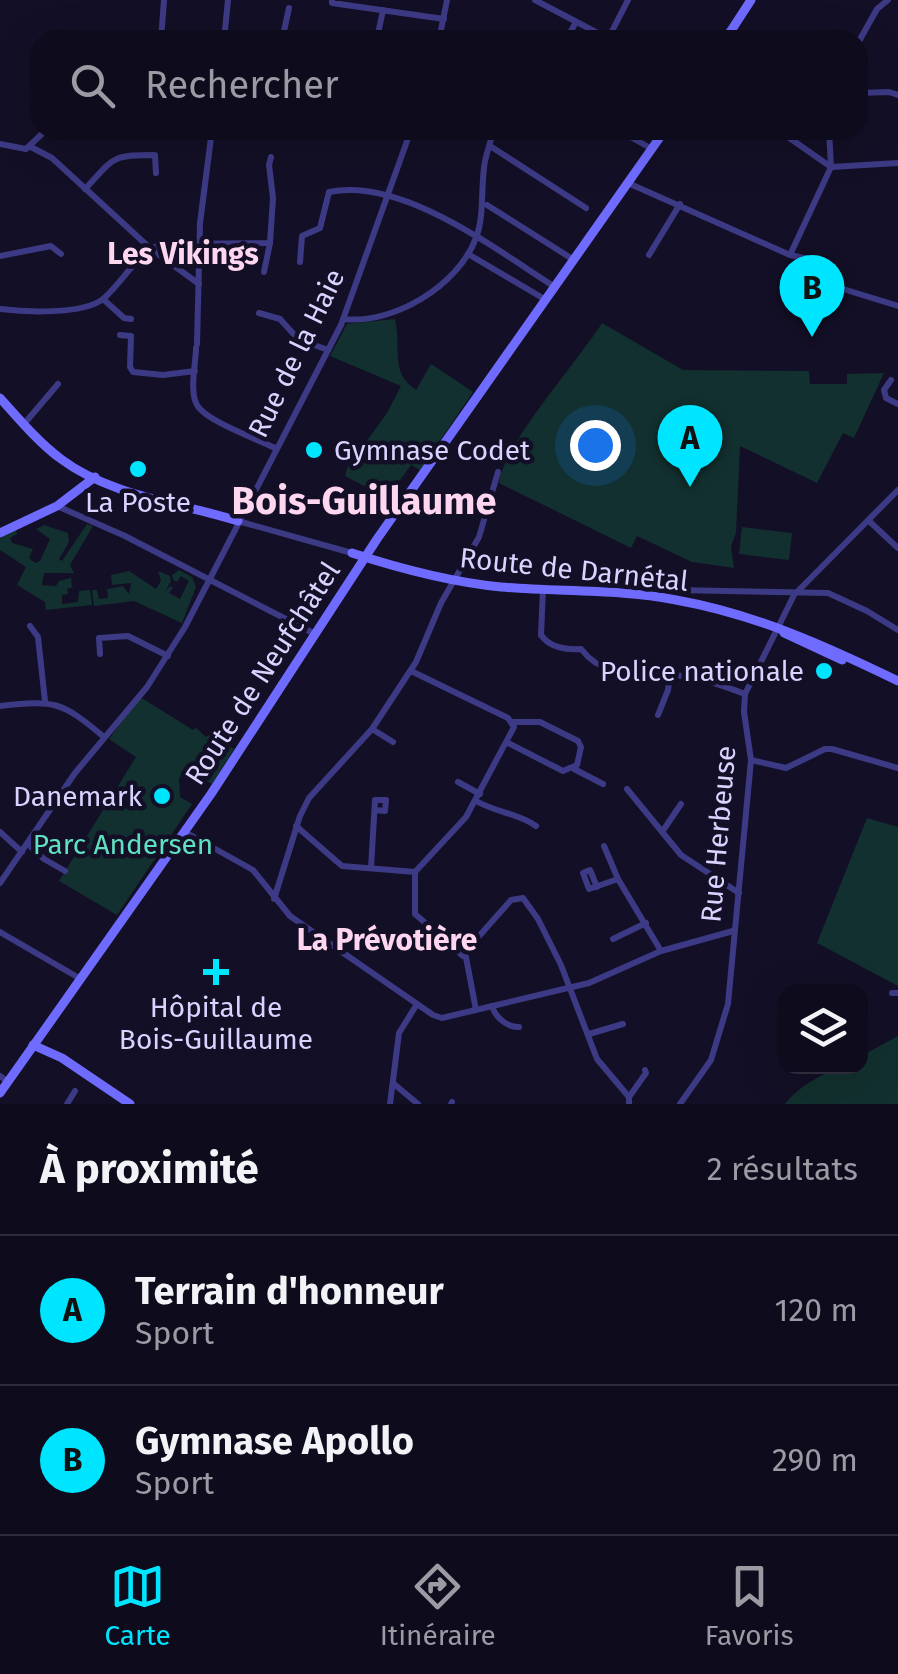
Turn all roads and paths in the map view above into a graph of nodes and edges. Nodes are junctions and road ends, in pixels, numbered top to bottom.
1 (164, 0) edge
2 (228, 0) edge
3 (447, 0) edge
4 (628, 0) edge
5 (751, 0) edge
6 (888, 0) edge
7 (332, 1) edge
8 (540, 1) edge
9 (289, 8) dead end
10 (383, 10) junction
11 (444, 20) junction
12 (576, 22) junction
13 (162, 30) edge
14 (225, 30) edge
15 (284, 30) edge
16 (379, 30) edge
17 (442, 30) edge
18 (572, 30) edge
19 (592, 30) edge
20 (613, 30) edge
21 (732, 30) edge
22 (865, 30) edge
23 (868, 93) edge
24 (898, 95) edge
25 (37, 140) edge
26 (211, 140) edge
27 (408, 140) edge
28 (491, 140) edge
29 (636, 140) edge
30 (658, 140) edge
31 (793, 140) edge
32 (830, 140) edge
33 (0, 144) edge
34 (490, 146) junction
35 (31, 147) junction
36 (652, 149) junction
37 (271, 157) dead end
38 (898, 164) edge
39 (831, 166) junction
40 (156, 173) dead end
41 (628, 183) junction
42 (86, 189) junction
43 (390, 195) junction
44 (680, 204) junction
45 (487, 205) dead end
46 (586, 208) dead end
47 (477, 236) junction
48 (270, 243) junction
49 (200, 244) junction
50 (151, 249) junction
51 (60, 254) dead end
52 (468, 254) junction
53 (649, 255) dead end
54 (0, 256) edge
55 (790, 256) junction
56 (574, 260) junction
57 (300, 262) dead end
58 (264, 272) dead end
59 (199, 284) junction
60 (555, 287) junction
61 (102, 299) junction
62 (546, 300) junction
63 (898, 306) edge
64 (0, 308) edge
65 (258, 312) dead end
66 (132, 320) dead end
67 (343, 320) junction
68 (120, 335) dead end
69 (328, 350) junction
70 (195, 372) junction
71 (890, 380) dead end
72 (58, 384) dead end
73 (0, 398) edge
74 (898, 404) edge
75 (24, 424) junction
76 (275, 448) junction
77 (498, 472) dead end
78 (95, 477) junction
79 (898, 490) edge
80 (57, 506) junction
81 (238, 521) junction
82 (869, 522) junction
83 (0, 533) edge
84 (898, 548) edge
85 (352, 553) joint
86 (365, 557) junction
87 (813, 578) junction
88 (208, 580) junction
89 (456, 580) junction
90 (543, 589) junction
91 (675, 590) dead end
92 (820, 592) junction
93 (794, 595) junction
94 (30, 626) dead end
95 (778, 628) junction
96 (898, 630) edge
97 (315, 634) junction
98 (100, 654) dead end
99 (168, 656) junction
100 (410, 671) junction
101 (670, 675) junction
102 (898, 684) edge
103 (745, 694) junction
104 (45, 701) junction
105 (0, 706) edge
106 (658, 715) dead end
107 (513, 722) junction
108 (372, 729) junction
109 (104, 738) junction
110 (393, 742) dead end
111 (508, 743) junction
112 (752, 760) junction
113 (898, 768) edge
114 (574, 769) junction
115 (458, 782) dead end
116 (603, 784) dead end
117 (627, 788) dead end
118 (478, 797) junction
119 (680, 804) dead end
120 (375, 810) dead end
121 (296, 826) junction
122 (536, 826) dead end
123 (0, 832) edge
124 (185, 832) junction
125 (662, 832) junction
126 (28, 844) junction
127 (604, 846) dead end
128 (22, 852) junction
129 (372, 868) junction
130 (64, 872) dead end
131 (416, 872) junction
132 (618, 878) junction
133 (0, 883) edge
134 (596, 887) dead end
135 (739, 893) junction
136 (274, 899) junction
137 (646, 923) junction
138 (734, 931) junction
139 (0, 932) edge
140 (613, 938) dead end
141 (661, 950) junction
142 (463, 956) junction
143 (79, 978) junction
144 (568, 989) junction
145 (417, 1004) junction
146 (492, 1006) junction
147 (472, 1011) junction
148 (623, 1024) dead end
149 (519, 1028) dead end
150 (589, 1034) junction
151 (36, 1040) junction
152 (645, 1070) dead end
153 (4, 1079) edge
154 (393, 1084) junction
155 (75, 1091) dead end
156 (0, 1093) edge
157 (629, 1100) edge
158 (683, 1103) edge
159 (67, 1104) edge
160 (130, 1104) edge
161 (390, 1104) edge
162 (418, 1104) edge

1 - 13 street
2 - 14 street
3 - 11 street
4 - 20 street
5 - 21 main road
6 - 22 street
7 - 10 street
8 - 12 street
9 - 15 street
10 - 11 street
10 - 16 street
11 - 17 street
12 - 18 street
12 - 19 street
23 - 24 street
25 - 35 street
26 - 49 street
27 - 43 street, Rue de la Haie
28 - 34 street
29 - 36 street
30 - 36 main road, Route de Neufchâtel
31 - 39 street
32 - 39 street
33 - 35 street
34 - 46 street
34 - 47 street
35 - 42 street
36 - 41 main road, Route de Neufchâtel
37 - 48 street
38 - 39 street
39 - 55 street
40 - 42 street
41 - 44 street
41 - 56 main road, Route de Neufchâtel
42 - 50 street
43 - 47 street
43 - 57 street
43 - 67 street, Rue de la Haie
44 - 53 street
44 - 55 street
45 - 56 street
47 - 52 street
47 - 60 street
48 - 49 street
48 - 58 street
49 - 50 street
49 - 59 street
50 - 59 street
50 - 61 street
51 - 54 street
52 - 62 street
52 - 67 street
55 - 63 street
56 - 60 main road, Route de Neufchâtel
59 - 70 street
60 - 62 main road, Route de Neufchâtel
61 - 64 street
61 - 66 street
62 - 86 main road, Route de Neufchâtel
65 - 69 street
67 - 69 street, Rue de la Haie
68 - 70 street
69 - 76 street, Rue de la Haie
70 - 76 street
71 - 74 street
72 - 75 street
73 - 75 main road
75 - 78 main road
76 - 81 street, Rue de la Haie
77 - 89 street
78 - 80 main road
78 - 81 main road
79 - 82 street
80 - 83 main road
80 - 88 street
81 - 85 street
81 - 88 street, Rue de la Haie
82 - 84 street
82 - 87 street
85 - 86 main road, Route de Darnétal
86 - 89 main road, Route de Darnétal
86 - 97 main road, Route de Neufchâtel
87 - 92 street
87 - 93 street
88 - 97 street
88 - 99 street, Rue de la Haie
89 - 90 main road, Route de Darnétal
89 - 100 street
90 - 95 main road, Route de Darnétal
90 - 101 street
91 - 93 street, Route de Darnétal
92 - 93 street, Route de Darnétal
92 - 96 street
93 - 95 street
94 - 104 street
95 - 102 main road, Route de Darnétal
95 - 103 street
97 - 124 main road, Route de Neufchâtel
98 - 99 street
99 - 109 street, Rue de la Haie
100 - 107 street
100 - 108 street
101 - 103 street
101 - 106 street
103 - 112 street, Rue Herbeuse
104 - 105 street
104 - 109 street
107 - 111 street
107 - 114 street
108 - 110 street
108 - 121 street
109 - 126 street, Rue de la Haie
111 - 114 street
111 - 118 street
112 - 113 street
112 - 135 street, Rue Herbeuse
114 - 116 street
115 - 118 street
117 - 125 street
118 - 122 street
118 - 131 street
119 - 125 street
120 - 129 street
121 - 129 street
121 - 136 street
123 - 128 street
124 - 136 street
124 - 143 main road, Route de Neufchâtel
125 - 135 street
126 - 128 street, Rue de la Haie
126 - 130 street
127 - 132 street
128 - 133 street, Rue de la Haie
129 - 131 street
131 - 142 street
132 - 134 street
132 - 137 street
135 - 138 street, Rue Herbeuse
136 - 145 street
137 - 140 street
137 - 141 street
138 - 141 street
138 - 158 street, Rue Herbeuse
139 - 143 street
141 - 144 street
142 - 144 street
142 - 147 street
143 - 151 main road, Route de Neufchâtel
144 - 146 street
144 - 150 street
145 - 147 street
145 - 154 street
146 - 147 street
146 - 149 street
148 - 150 street
150 - 157 street
151 - 153 main road, Route de Neufchâtel
151 - 160 main road
152 - 157 street
153 - 156 main road, Route de Neufchâtel
154 - 161 street
154 - 162 street
155 - 159 street

